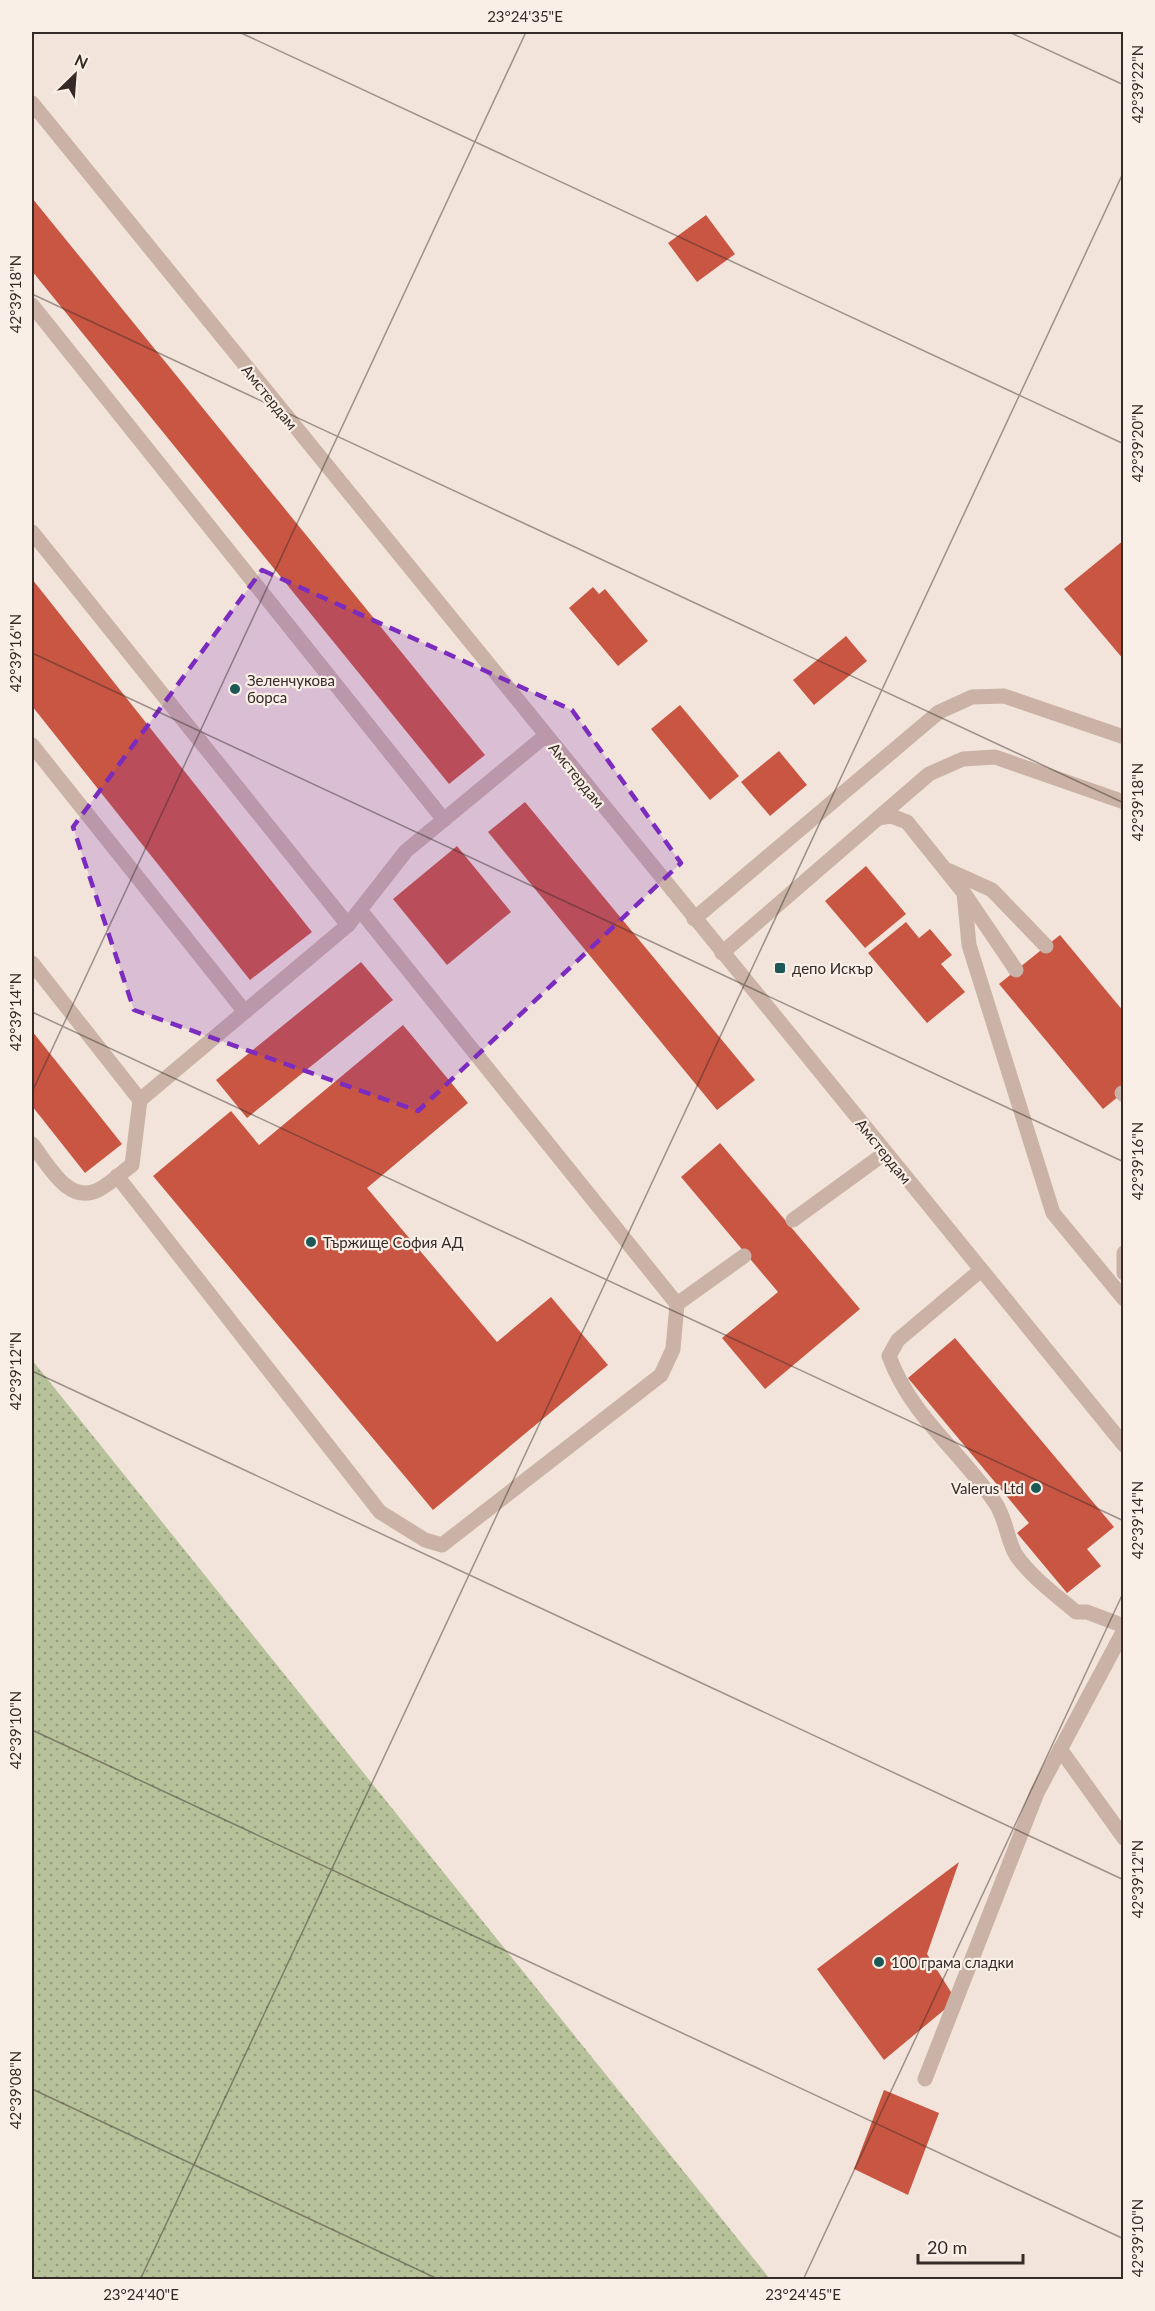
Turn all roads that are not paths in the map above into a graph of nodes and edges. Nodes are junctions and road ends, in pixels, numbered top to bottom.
1 (32, 104) edge
2 (32, 305) edge
3 (32, 532) edge
4 (1121, 733) edge
5 (545, 736) junction
6 (32, 745) edge
7 (1124, 802) edge
8 (878, 818) junction
9 (444, 820) junction
10 (948, 870) junction
11 (964, 893) junction
12 (360, 910) junction
13 (694, 919) junction
14 (348, 926) junction
15 (1046, 946) dead end
16 (722, 953) junction
17 (32, 963) edge
18 (1016, 970) dead end
19 (245, 1012) junction
20 (140, 1100) junction
21 (32, 1144) edge
22 (885, 1153) junction
23 (117, 1176) junction
24 (793, 1220) dead end
25 (1124, 1252) edge
26 (744, 1256) dead end
27 (981, 1270) junction
28 (1124, 1273) edge
29 (1124, 1299) edge
30 (677, 1304) junction
31 (1124, 1445) edge
32 (1124, 1628) edge
33 (1060, 1749) junction
34 (1124, 1838) edge
35 (925, 2079) dead end

1 - 5 street, Амстердам
2 - 9 street
3 - 14 street
4 - 13 street
5 - 9 street
5 - 13 street, Амстердам
6 - 19 street
7 - 8 street
8 - 10 street
8 - 16 street
9 - 12 street
10 - 11 street
10 - 15 street
11 - 18 street
11 - 29 street
12 - 14 street
12 - 30 street
13 - 16 street, Амстердам
14 - 19 street
16 - 22 street, Амстердам
17 - 20 street
19 - 20 street
20 - 23 street
21 - 23 street
22 - 24 street
22 - 27 street, Амстердам
23 - 30 street
25 - 28 street
26 - 30 street
27 - 31 street, Амстердам
27 - 32 street
32 - 33 street
33 - 34 street
33 - 35 street

